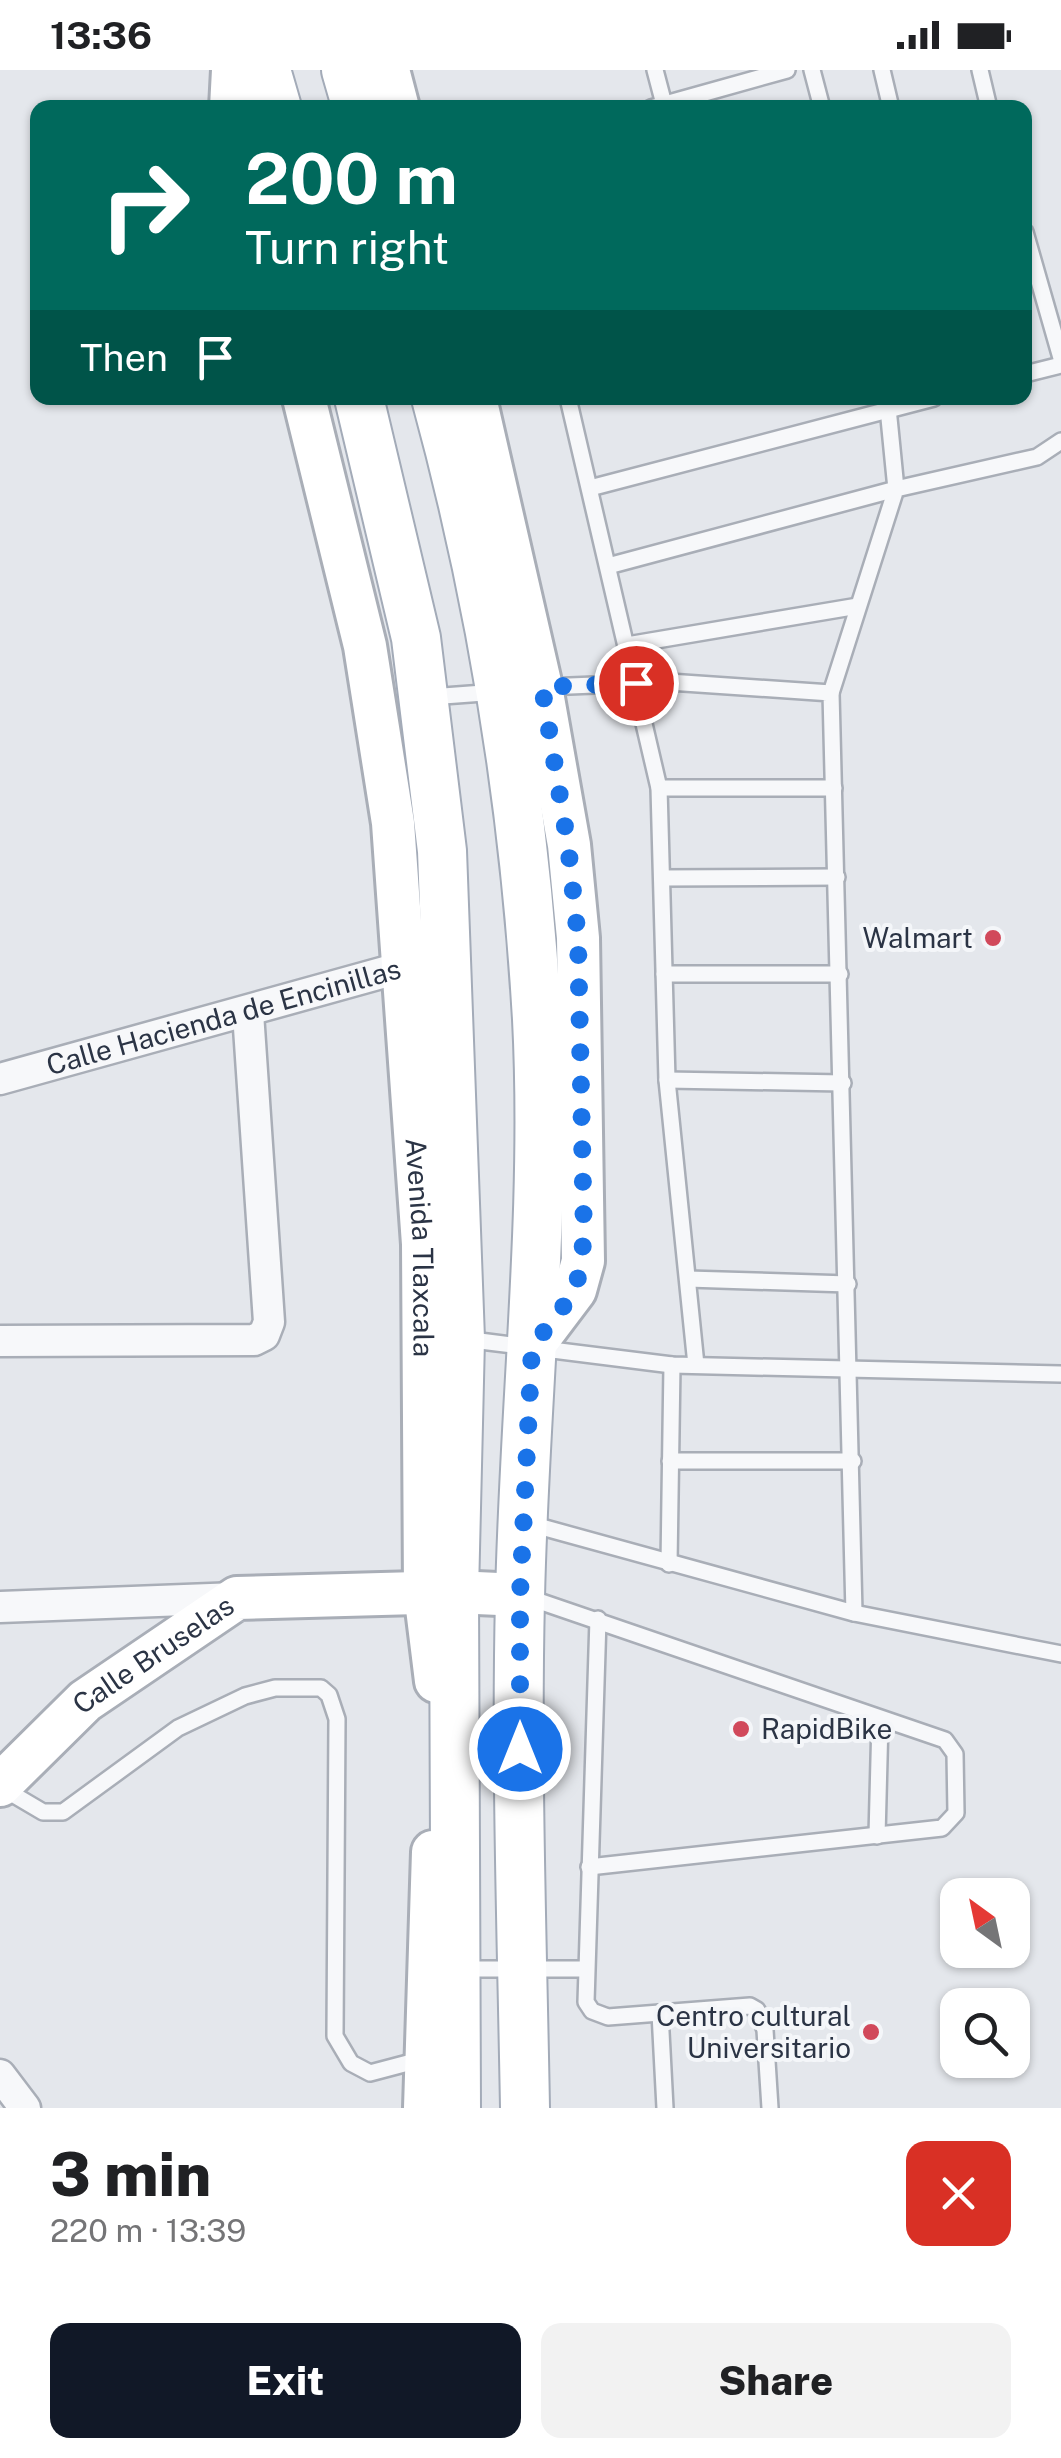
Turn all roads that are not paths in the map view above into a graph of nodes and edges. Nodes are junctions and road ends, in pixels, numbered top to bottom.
1 (233, 70) edge
2 (266, 70) edge
3 (346, 70) edge
4 (388, 70) edge
5 (655, 70) edge
6 (787, 70) edge
7 (812, 70) edge
8 (882, 70) edge
9 (980, 70) edge
10 (231, 100) edge
11 (275, 100) edge
12 (354, 100) edge
13 (396, 100) edge
14 (659, 100) edge
15 (681, 100) edge
16 (820, 100) edge
17 (890, 100) edge
18 (987, 100) edge
19 (1032, 272) edge
20 (1061, 358) edge
21 (1061, 366) edge
22 (1032, 372) edge
23 (306, 405) edge
24 (361, 405) edge
25 (438, 405) edge
26 (476, 405) edge
27 (570, 405) edge
28 (882, 405) edge
29 (889, 405) edge
30 (1061, 440) edge
31 (590, 488) junction
32 (896, 489) junction
33 (608, 566) junction
34 (858, 606) junction
35 (627, 645) junction
36 (636, 683) junction
37 (520, 689) junction
38 (832, 693) junction
39 (426, 698) junction
40 (658, 788) junction
41 (834, 788) junction
42 (837, 877) junction
43 (662, 878) junction
44 (426, 961) junction
45 (664, 974) junction
46 (840, 974) junction
47 (248, 1013) junction
48 (0, 1078) edge
49 (667, 1080) junction
50 (843, 1083) junction
51 (688, 1279) junction
52 (848, 1284) junction
53 (460, 1339) junction
54 (0, 1341) edge
55 (532, 1347) junction
56 (672, 1366) junction
57 (696, 1366) junction
58 (851, 1370) junction
59 (1061, 1374) edge
60 (670, 1461) junction
61 (853, 1461) junction
62 (524, 1522) junction
63 (669, 1564) junction
64 (440, 1592) junction
65 (520, 1595) junction
66 (237, 1598) junction
67 (0, 1607) edge
68 (854, 1614) junction
69 (598, 1619) junction
70 (1061, 1654) edge
71 (880, 1721) junction
72 (0, 1786) edge
73 (877, 1836) junction
74 (588, 1867) junction
75 (522, 1968) junction
76 (456, 1969) junction
77 (584, 1969) junction
78 (660, 2013) junction
79 (427, 2058) junction
80 (0, 2075) edge
81 (25, 2108) edge
82 (425, 2108) edge
83 (456, 2108) edge
84 (525, 2108) edge
85 (665, 2108) edge
86 (770, 2108) edge

1 - 10 street
2 - 11 main road
3 - 12 main road
4 - 13 street
5 - 14 lane
6 - 15 lane
7 - 16 lane
8 - 17 lane
9 - 18 lane
19 - 20 lane
21 - 22 lane
23 - 44 street, Avenida Tlaxcala
24 - 39 main road, Avenida Tlaxcala
25 - 37 main road
26 - 37 street
27 - 31 lane
28 - 31 lane
29 - 32 lane
30 - 32 lane
31 - 33 lane
32 - 33 lane
32 - 34 lane
33 - 35 lane
34 - 35 lane
34 - 38 lane
35 - 36 lane
36 - 37 lane
36 - 38 lane
36 - 40 lane
37 - 39 lane
37 - 55 main road
38 - 41 lane
39 - 44 main road, Avenida Tlaxcala
40 - 41 lane
40 - 43 lane
41 - 42 lane
42 - 43 lane
42 - 46 lane
43 - 45 lane
44 - 47 street, Calle Hacienda de Encinillas
44 - 53 main road, Avenida Tlaxcala
44 - 64 street, Avenida Tlaxcala
45 - 46 lane
45 - 49 lane
46 - 50 lane
47 - 48 street, Calle Hacienda de Encinillas
47 - 54 street
49 - 50 lane
49 - 51 lane
50 - 52 lane
51 - 52 lane
51 - 57 lane
52 - 58 lane
53 - 55 lane
53 - 64 main road, Avenida Tlaxcala
55 - 56 lane
55 - 62 main road
56 - 57 lane
56 - 60 lane
57 - 58 lane
58 - 59 lane
58 - 61 lane
60 - 61 lane
60 - 63 lane
61 - 68 lane
62 - 63 lane
62 - 65 main road
63 - 68 lane
64 - 65 street, Calle Bruselas
64 - 66 street, Calle Bruselas
64 - 76 main road, Avenida Tlaxcala
64 - 79 street, Avenida Tlaxcala
65 - 69 lane
65 - 75 main road
66 - 67 street
66 - 72 street, Calle Bruselas
68 - 70 lane
69 - 71 lane
69 - 74 lane
71 - 73 lane
71 - 73 lane
72 - 79 lane
73 - 74 lane
74 - 77 lane
75 - 76 lane
75 - 77 lane
75 - 84 main road
76 - 83 main road, Avenida Tlaxcala
77 - 78 lane
78 - 85 lane
78 - 86 lane
79 - 82 street, Avenida Tlaxcala
80 - 81 street

